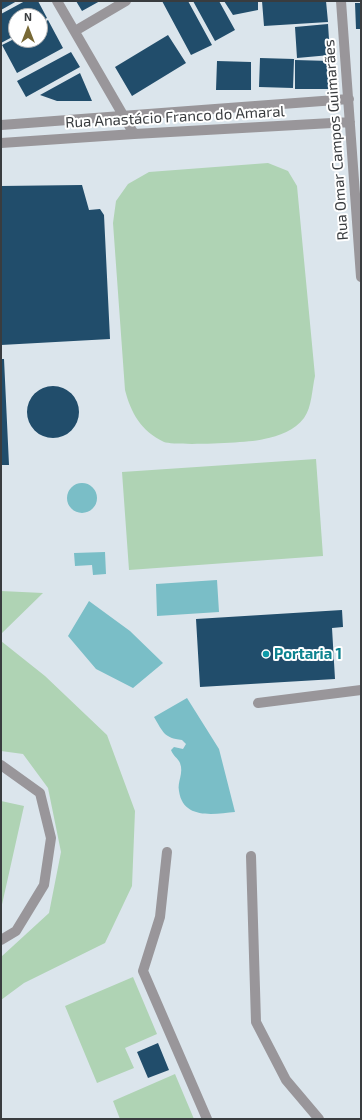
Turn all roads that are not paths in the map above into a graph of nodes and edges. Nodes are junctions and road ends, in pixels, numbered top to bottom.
1 (57, 1) edge
2 (126, 1) edge
3 (341, 1) edge
4 (75, 32) junction
5 (349, 99) junction
6 (122, 115) junction
7 (350, 122) junction
8 (1, 125) edge
9 (134, 134) junction
10 (1, 144) edge
11 (361, 277) edge
12 (361, 690) edge
13 (258, 703) dead end
14 (1, 765) edge
15 (167, 852) dead end
16 (250, 856) dead end
17 (1, 940) edge
18 (208, 1119) edge
19 (319, 1119) edge

1 - 4 street
2 - 4 street
3 - 5 street, Rua Omar Campos Guimarães
4 - 6 street
5 - 6 street, Rua Anastácio Franco do Amaral
5 - 7 street, Rua Omar Campos Guimarães
6 - 8 street, Rua Anastácio Franco do Amaral
6 - 9 street
7 - 9 street, Rua Anastácio Franco do Amaral
7 - 11 street, Rua Omar Campos Guimarães
9 - 10 street, Rua Anastácio Franco do Amaral
12 - 13 street
14 - 17 street
15 - 18 street
16 - 19 street

